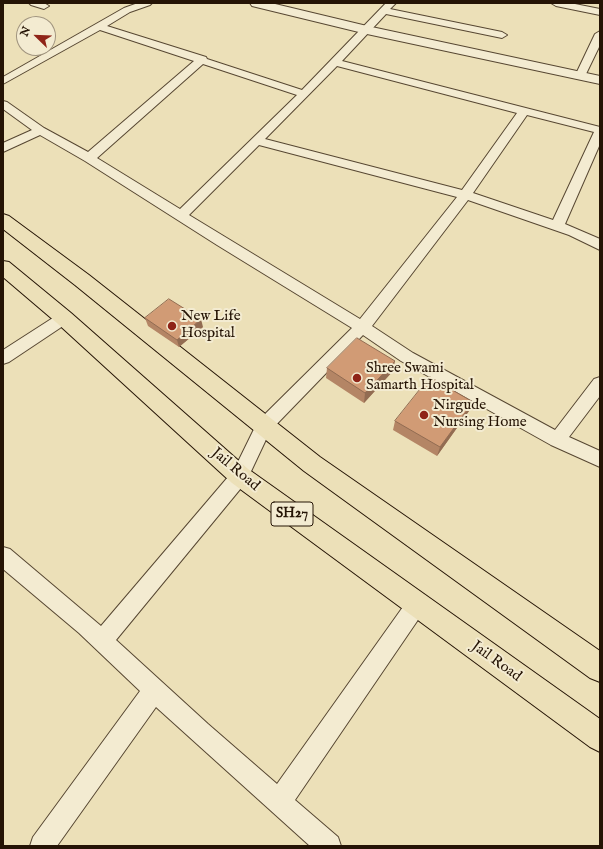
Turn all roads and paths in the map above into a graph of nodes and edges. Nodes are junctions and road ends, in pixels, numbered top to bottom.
1 (147, 3) edge
2 (256, 3) edge
3 (391, 3) edge
4 (556, 3) edge
5 (589, 6) edge
6 (384, 11) junction
7 (600, 12) edge
8 (98, 26) junction
9 (367, 30) junction
10 (600, 34) edge
11 (502, 35) dead end
12 (202, 59) junction
13 (335, 62) junction
14 (580, 76) junction
15 (600, 80) edge
16 (3, 81) edge
17 (304, 94) junction
18 (3, 104) edge
19 (524, 111) junction
20 (40, 130) junction
21 (600, 131) edge
22 (257, 141) junction
23 (3, 148) edge
24 (89, 158) junction
25 (465, 195) junction
26 (182, 216) junction
27 (3, 220) edge
28 (556, 226) junction
29 (600, 245) edge
30 (3, 267) edge
31 (64, 318) junction
32 (362, 327) junction
33 (3, 358) edge
34 (600, 384) edge
35 (264, 426) junction
36 (557, 440) junction
37 (600, 459) edge
38 (240, 476) junction
39 (3, 556) edge
40 (417, 604) junction
41 (102, 641) junction
42 (600, 668) edge
43 (155, 690) junction
44 (600, 737) edge
45 (279, 802) junction
46 (42, 846) edge
47 (329, 846) edge

1 - 8 street
2 - 9 street
3 - 6 street
4 - 5 street
5 - 7 street
6 - 9 street
6 - 11 street
8 - 12 street
8 - 16 street
9 - 13 street
9 - 14 street
10 - 14 street
12 - 17 street
12 - 24 street
13 - 17 street
13 - 19 street
14 - 15 street
17 - 22 street
18 - 20 street
19 - 21 street
19 - 25 street
20 - 23 street
20 - 24 street
21 - 28 street
22 - 25 street
22 - 26 street
24 - 26 street
25 - 28 street
25 - 32 street
26 - 32 street
27 - 35 main road
28 - 29 street
30 - 31 main road, Jail Road / SH27
31 - 33 street
31 - 38 main road, Jail Road / SH27
32 - 35 street
32 - 36 street
34 - 36 street
35 - 38 street
35 - 42 main road
36 - 37 street
38 - 40 main road, Jail Road / SH27
38 - 41 street
39 - 41 street
40 - 44 main road, Jail Road / SH27
40 - 45 street
41 - 43 street
43 - 45 street
43 - 46 street
45 - 47 street

